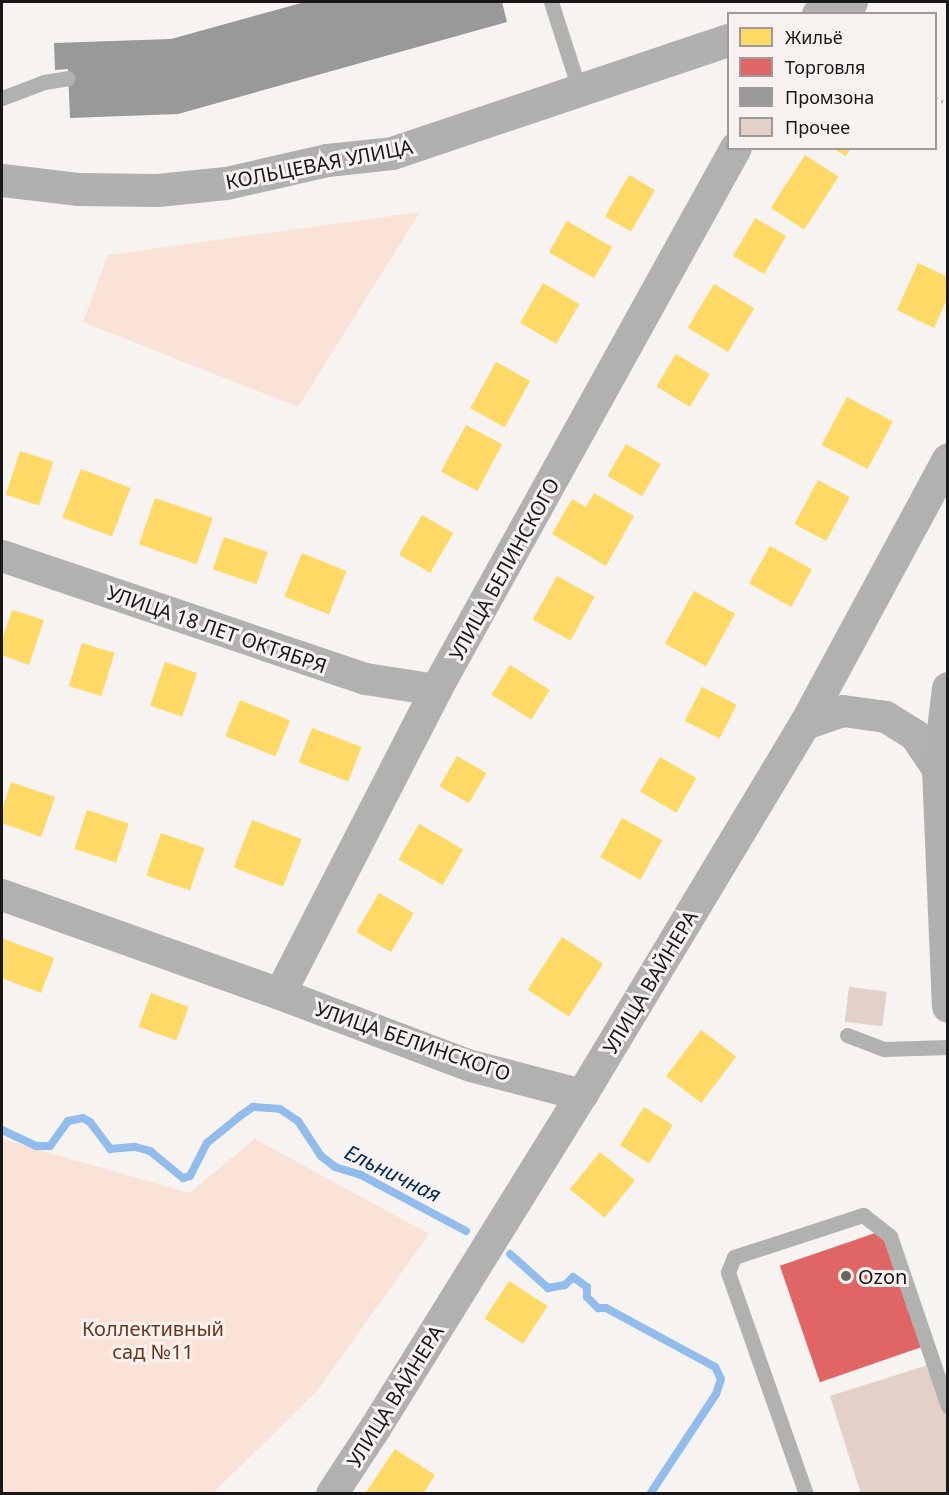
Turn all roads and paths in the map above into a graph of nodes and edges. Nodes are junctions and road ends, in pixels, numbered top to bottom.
1 (552, 2) edge
2 (851, 2) edge
3 (824, 12) edge
4 (727, 41) edge
5 (68, 78) dead end
6 (579, 92) junction
7 (2, 98) edge
8 (735, 150) edge
9 (2, 180) edge
10 (948, 459) edge
11 (2, 556) edge
12 (948, 688) edge
13 (436, 690) junction
14 (805, 724) junction
15 (938, 769) junction
16 (2, 895) edge
17 (280, 994) junction
18 (948, 1006) edge
19 (847, 1035) dead end
20 (948, 1047) edge
21 (582, 1095) junction
22 (948, 1406) edge
23 (332, 1494) edge
24 (806, 1494) edge

1 - 6 lane
2 - 3 street
4 - 6 street, КОЛЬЦЕВАЯ УЛИЦА
5 - 7 lane
6 - 9 street, КОЛЬЦЕВАЯ УЛИЦА
8 - 13 street, УЛИЦА БЕЛИНСКОГО
10 - 14 street, УЛИЦА ВАЙНЕРА
11 - 13 street, УЛИЦА 18 ЛЕТ ОКТЯБРЯ
12 - 15 street
13 - 17 street, УЛИЦА БЕЛИНСКОГО
14 - 15 street
14 - 21 street, УЛИЦА ВАЙНЕРА
15 - 18 street
16 - 17 street, УЛИЦА БЕЛИНСКОГО
17 - 21 street, УЛИЦА БЕЛИНСКОГО
19 - 20 lane
21 - 23 street, УЛИЦА ВАЙНЕРА
22 - 24 lane

